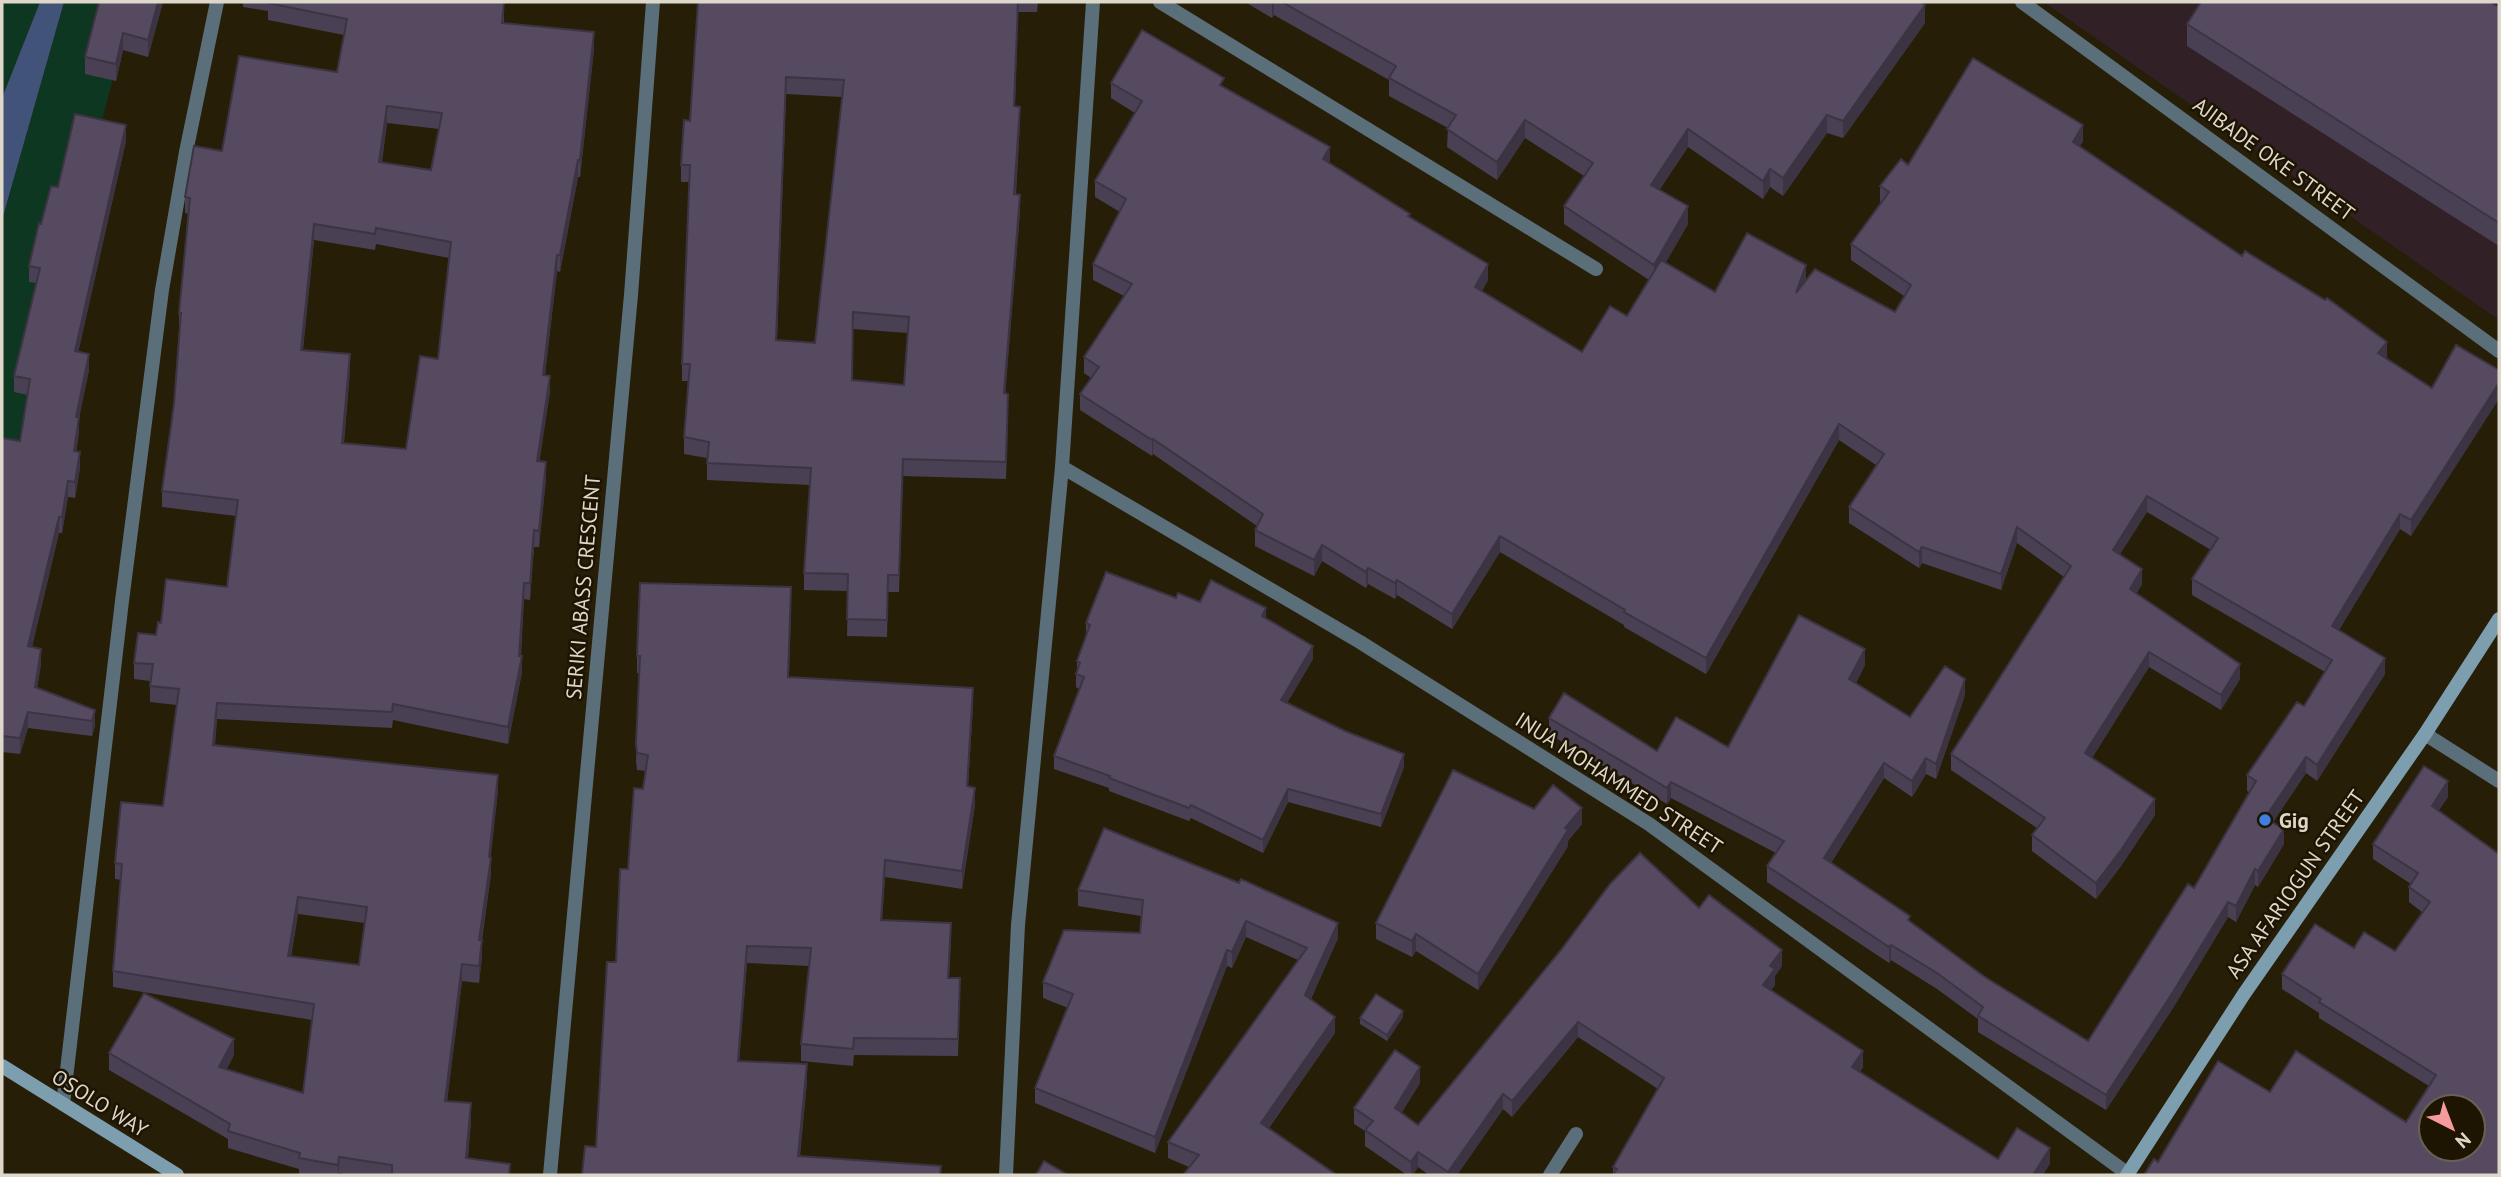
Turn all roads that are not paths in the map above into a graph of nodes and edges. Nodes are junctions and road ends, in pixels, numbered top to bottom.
1 (217, 2) edge
2 (653, 2) edge
3 (1093, 2) edge
4 (1160, 2) edge
5 (2022, 2) edge
6 (1596, 269) dead end
7 (2499, 351) edge
8 (1062, 467) junction
9 (2499, 619) edge
10 (2425, 734) junction
11 (2499, 780) edge
12 (2, 1066) edge
13 (63, 1104) junction
14 (1576, 1134) dead end
15 (177, 1175) edge
16 (550, 1175) edge
17 (1006, 1175) edge
18 (1550, 1175) edge
19 (2127, 1175) edge

1 - 13 street
2 - 16 street, SERIKI ABASS CRESCENT
3 - 8 street
4 - 6 street
5 - 7 street, AJIBADE OKE STREET
8 - 17 street
8 - 19 street, INUA MOHAMMED STREET
9 - 10 street, ASA AFARIOGUN STREET
10 - 11 street
10 - 19 street, ASA AFARIOGUN STREET
12 - 13 street, OSOLO WAY
13 - 15 street, OSOLO WAY
14 - 18 street

